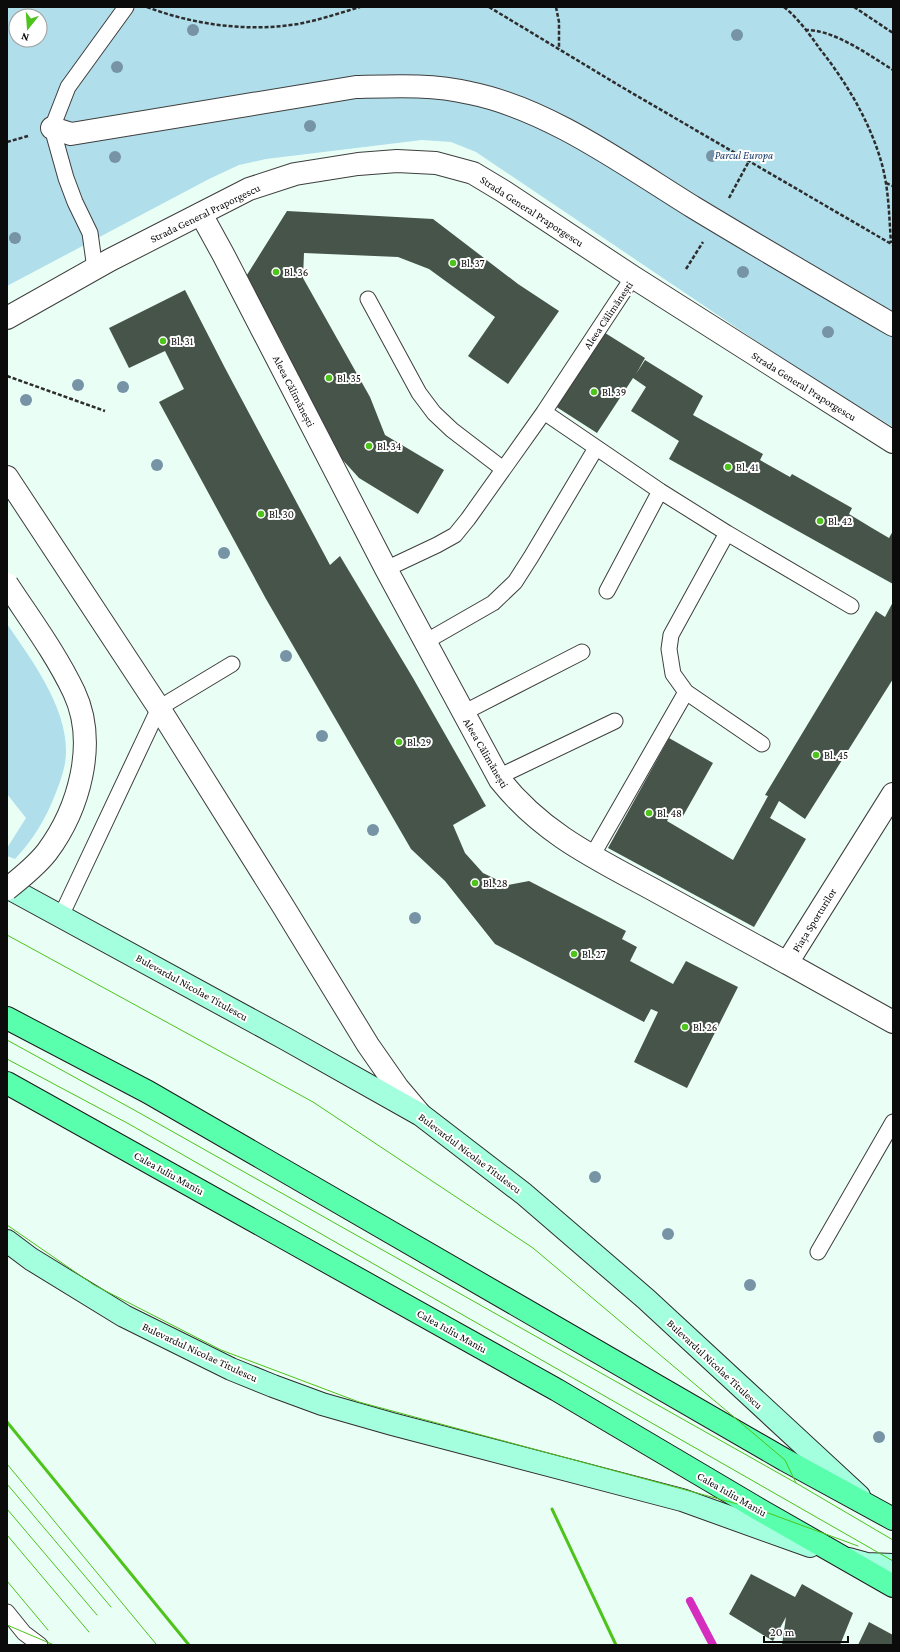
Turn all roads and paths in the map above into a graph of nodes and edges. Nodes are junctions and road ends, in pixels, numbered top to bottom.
1 (126, 7) edge
2 (146, 7) edge
3 (360, 7) edge
4 (489, 7) edge
5 (556, 7) edge
6 (784, 7) edge
7 (854, 7) edge
8 (805, 30) junction
9 (893, 33) edge
10 (559, 50) junction
11 (893, 70) edge
12 (52, 128) junction
13 (749, 161) junction
14 (886, 183) junction
15 (893, 186) edge
16 (201, 214) junction
17 (716, 221) junction
18 (892, 244) edge
19 (95, 269) junction
20 (686, 269) dead end
21 (633, 278) junction
22 (368, 299) dead end
23 (7, 318) edge
24 (893, 325) edge
25 (7, 376) edge
26 (105, 411) dead end
27 (544, 412) junction
28 (893, 442) edge
29 (596, 448) junction
30 (503, 469) junction
31 (7, 478) edge
32 (660, 491) junction
33 (727, 533) junction
34 (386, 570) junction
35 (7, 584) edge
36 (607, 591) dead end
37 (851, 606) dead end
38 (425, 642) junction
39 (582, 652) dead end
40 (232, 664) dead end
41 (686, 692) junction
42 (159, 708) junction
43 (463, 713) junction
44 (616, 721) dead end
45 (762, 744) dead end
46 (498, 777) junction
47 (893, 794) edge
48 (592, 856) junction
49 (7, 888) edge
50 (61, 916) junction
51 (787, 963) junction
52 (7, 1018) edge
53 (893, 1022) edge
54 (7, 1083) edge
55 (420, 1115) junction
56 (893, 1122) edge
57 (7, 1241) edge
58 (818, 1252) dead end
59 (870, 1506) junction
60 (893, 1519) edge
61 (843, 1557) junction
62 (893, 1565) edge
63 (893, 1586) edge
64 (7, 1612) edge
65 (40, 1645) edge

1 - 12 lane
2 - 3 path
4 - 10 path
5 - 10 path
6 - 8 path
7 - 9 path
8 - 11 path
8 - 14 path
10 - 13 path
12 - 17 street
12 - 19 lane
13 - 17 path
13 - 18 path
14 - 15 path
14 - 18 path
16 - 19 street, Strada General Praporgescu
16 - 21 street, Strada General Praporgescu
16 - 34 street, Aleea Călimănești
17 - 20 path
17 - 24 street
19 - 23 street, Strada General Praporgescu
21 - 27 lane, Aleea Călimănești
21 - 28 street, Strada General Praporgescu
22 - 30 lane
25 - 26 path
27 - 29 lane
27 - 30 lane, Aleea Călimănești
29 - 32 lane
29 - 38 lane
30 - 34 lane, Aleea Călimănești
31 - 42 street
32 - 33 lane
32 - 36 lane
33 - 37 lane
33 - 41 lane
34 - 38 street, Aleea Călimănești
35 - 49 street, bridge
38 - 43 street, Aleea Călimănești
39 - 43 lane
40 - 42 lane
41 - 45 lane
41 - 48 lane
42 - 50 lane
42 - 55 street
43 - 46 street, Aleea Călimănești
44 - 46 lane
46 - 48 street, Aleea Călimănești
47 - 51 street, Piața Sporturilor
48 - 51 street, Aleea Călimănești
49 - 50 main road, Bulevardul Nicolae Titulescu
50 - 55 main road, Bulevardul Nicolae Titulescu
51 - 53 street, Piața Sporturilor
52 - 59 main road
54 - 61 main road, Calea Iuliu Maniu
55 - 59 main road, Bulevardul Nicolae Titulescu
56 - 58 lane
57 - 61 main road, Bulevardul Nicolae Titulescu
59 - 60 main road
61 - 62 main road, Bulevardul Nicolae Titulescu
61 - 63 main road, Calea Iuliu Maniu
64 - 65 lane

